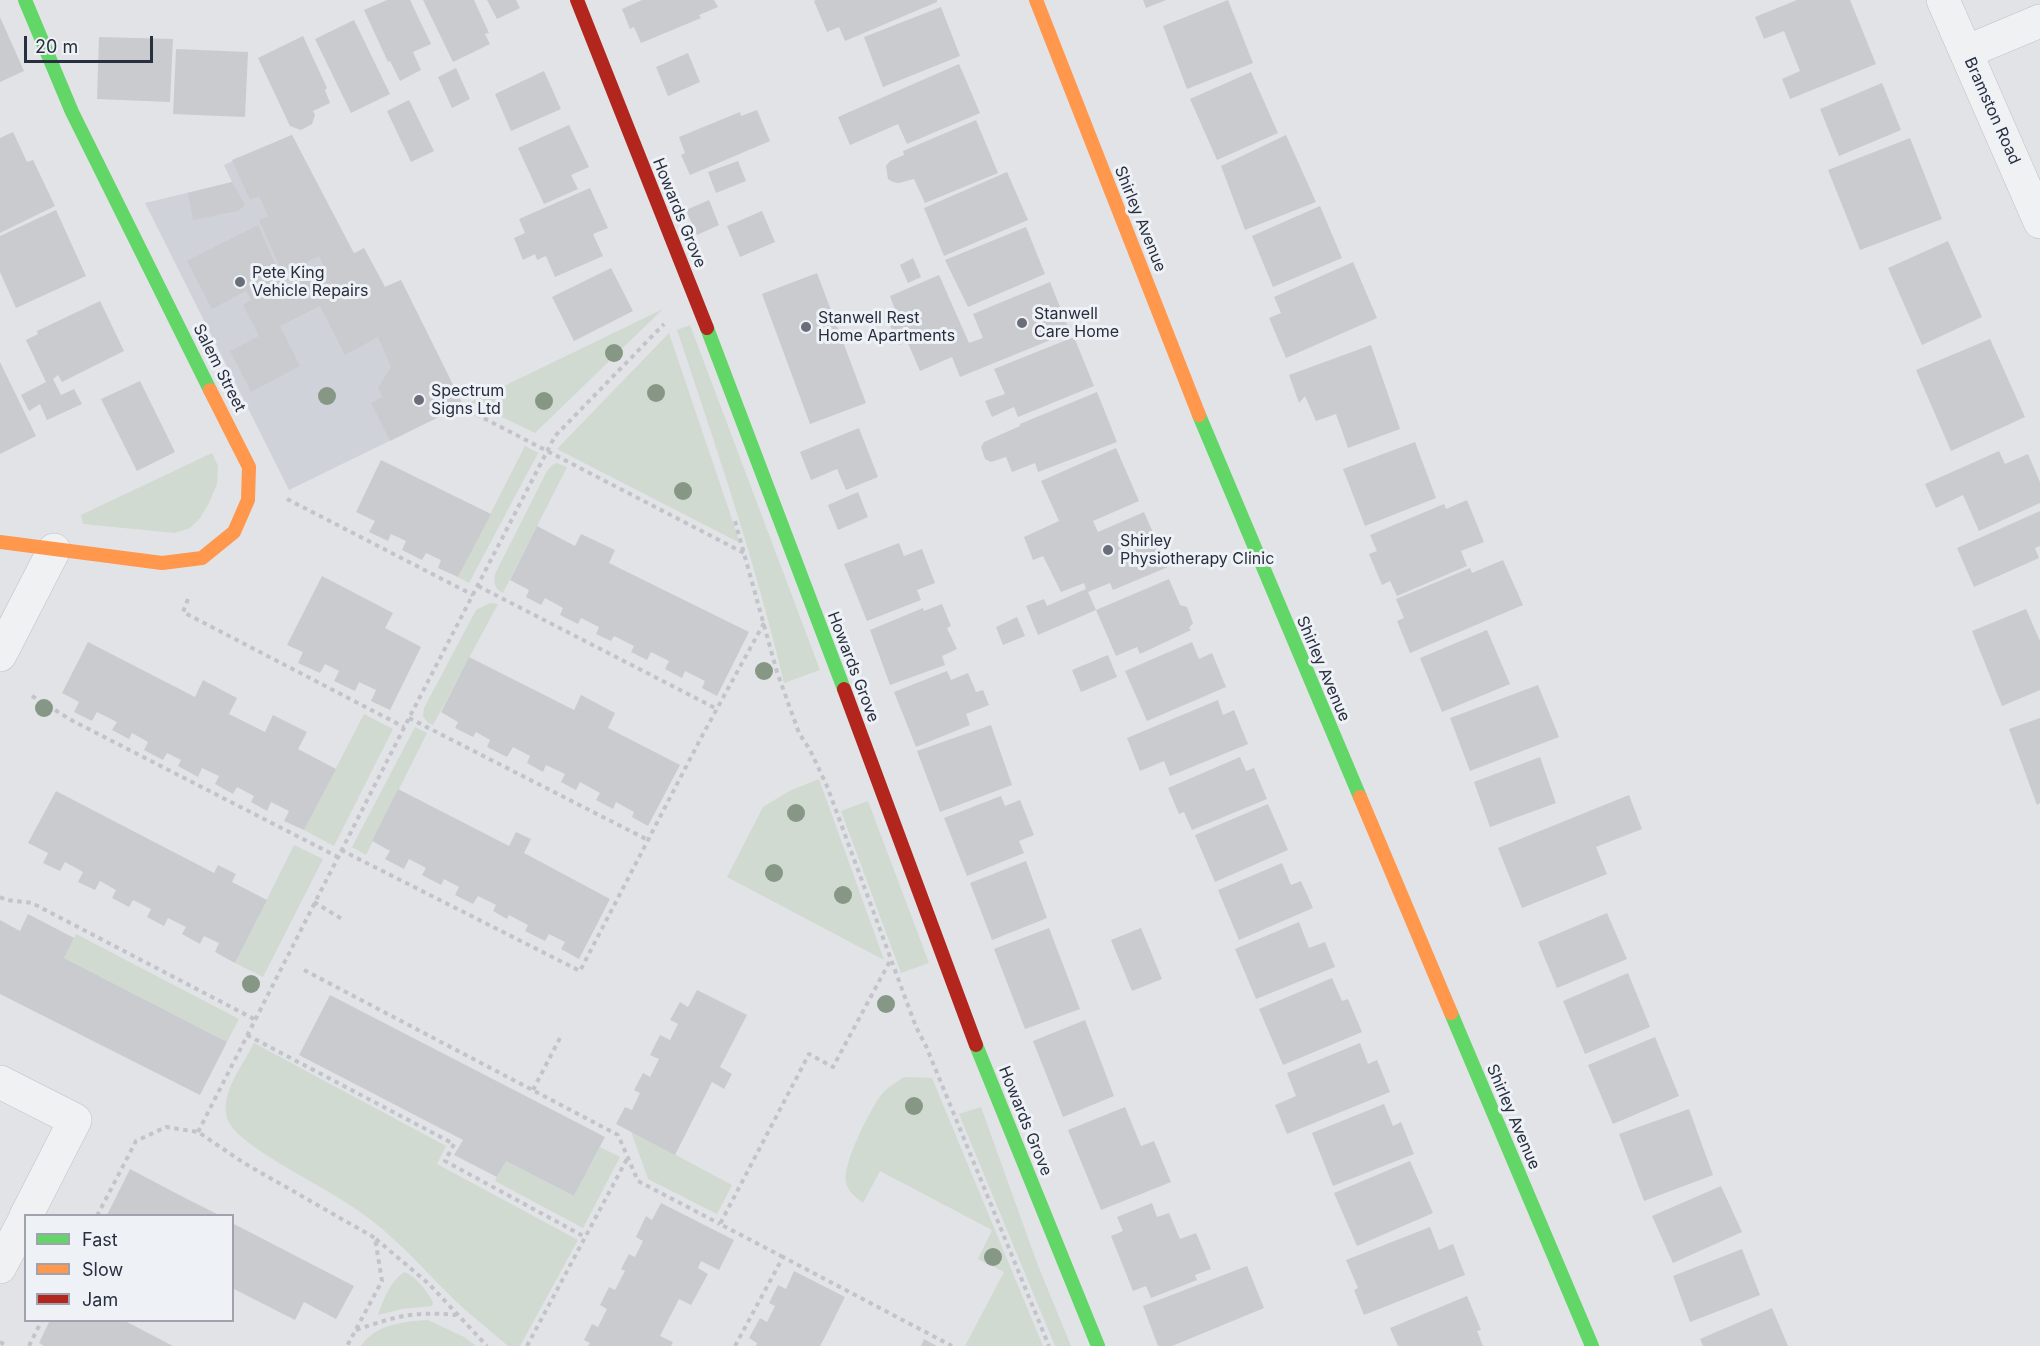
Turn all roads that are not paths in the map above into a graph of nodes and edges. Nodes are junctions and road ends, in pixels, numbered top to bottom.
1 (25, 0) edge
2 (577, 0) edge
3 (1036, 0) edge
4 (1943, 0) edge
5 (2040, 21) edge
6 (1966, 52) junction
7 (2040, 222) edge
8 (0, 542) edge
9 (54, 550) junction
10 (0, 655) edge
11 (0, 1082) edge
12 (27, 1214) edge
13 (24, 1220) edge
14 (0, 1267) edge
15 (1098, 1346) edge
16 (1592, 1346) edge

1 - 9 street, Salem Street
2 - 15 street, Howards Grove
3 - 16 street, Shirley Avenue
4 - 6 street, Bramston Road
5 - 6 street
6 - 7 street, Bramston Road
8 - 9 street
9 - 10 street
11 - 12 street
13 - 14 street

